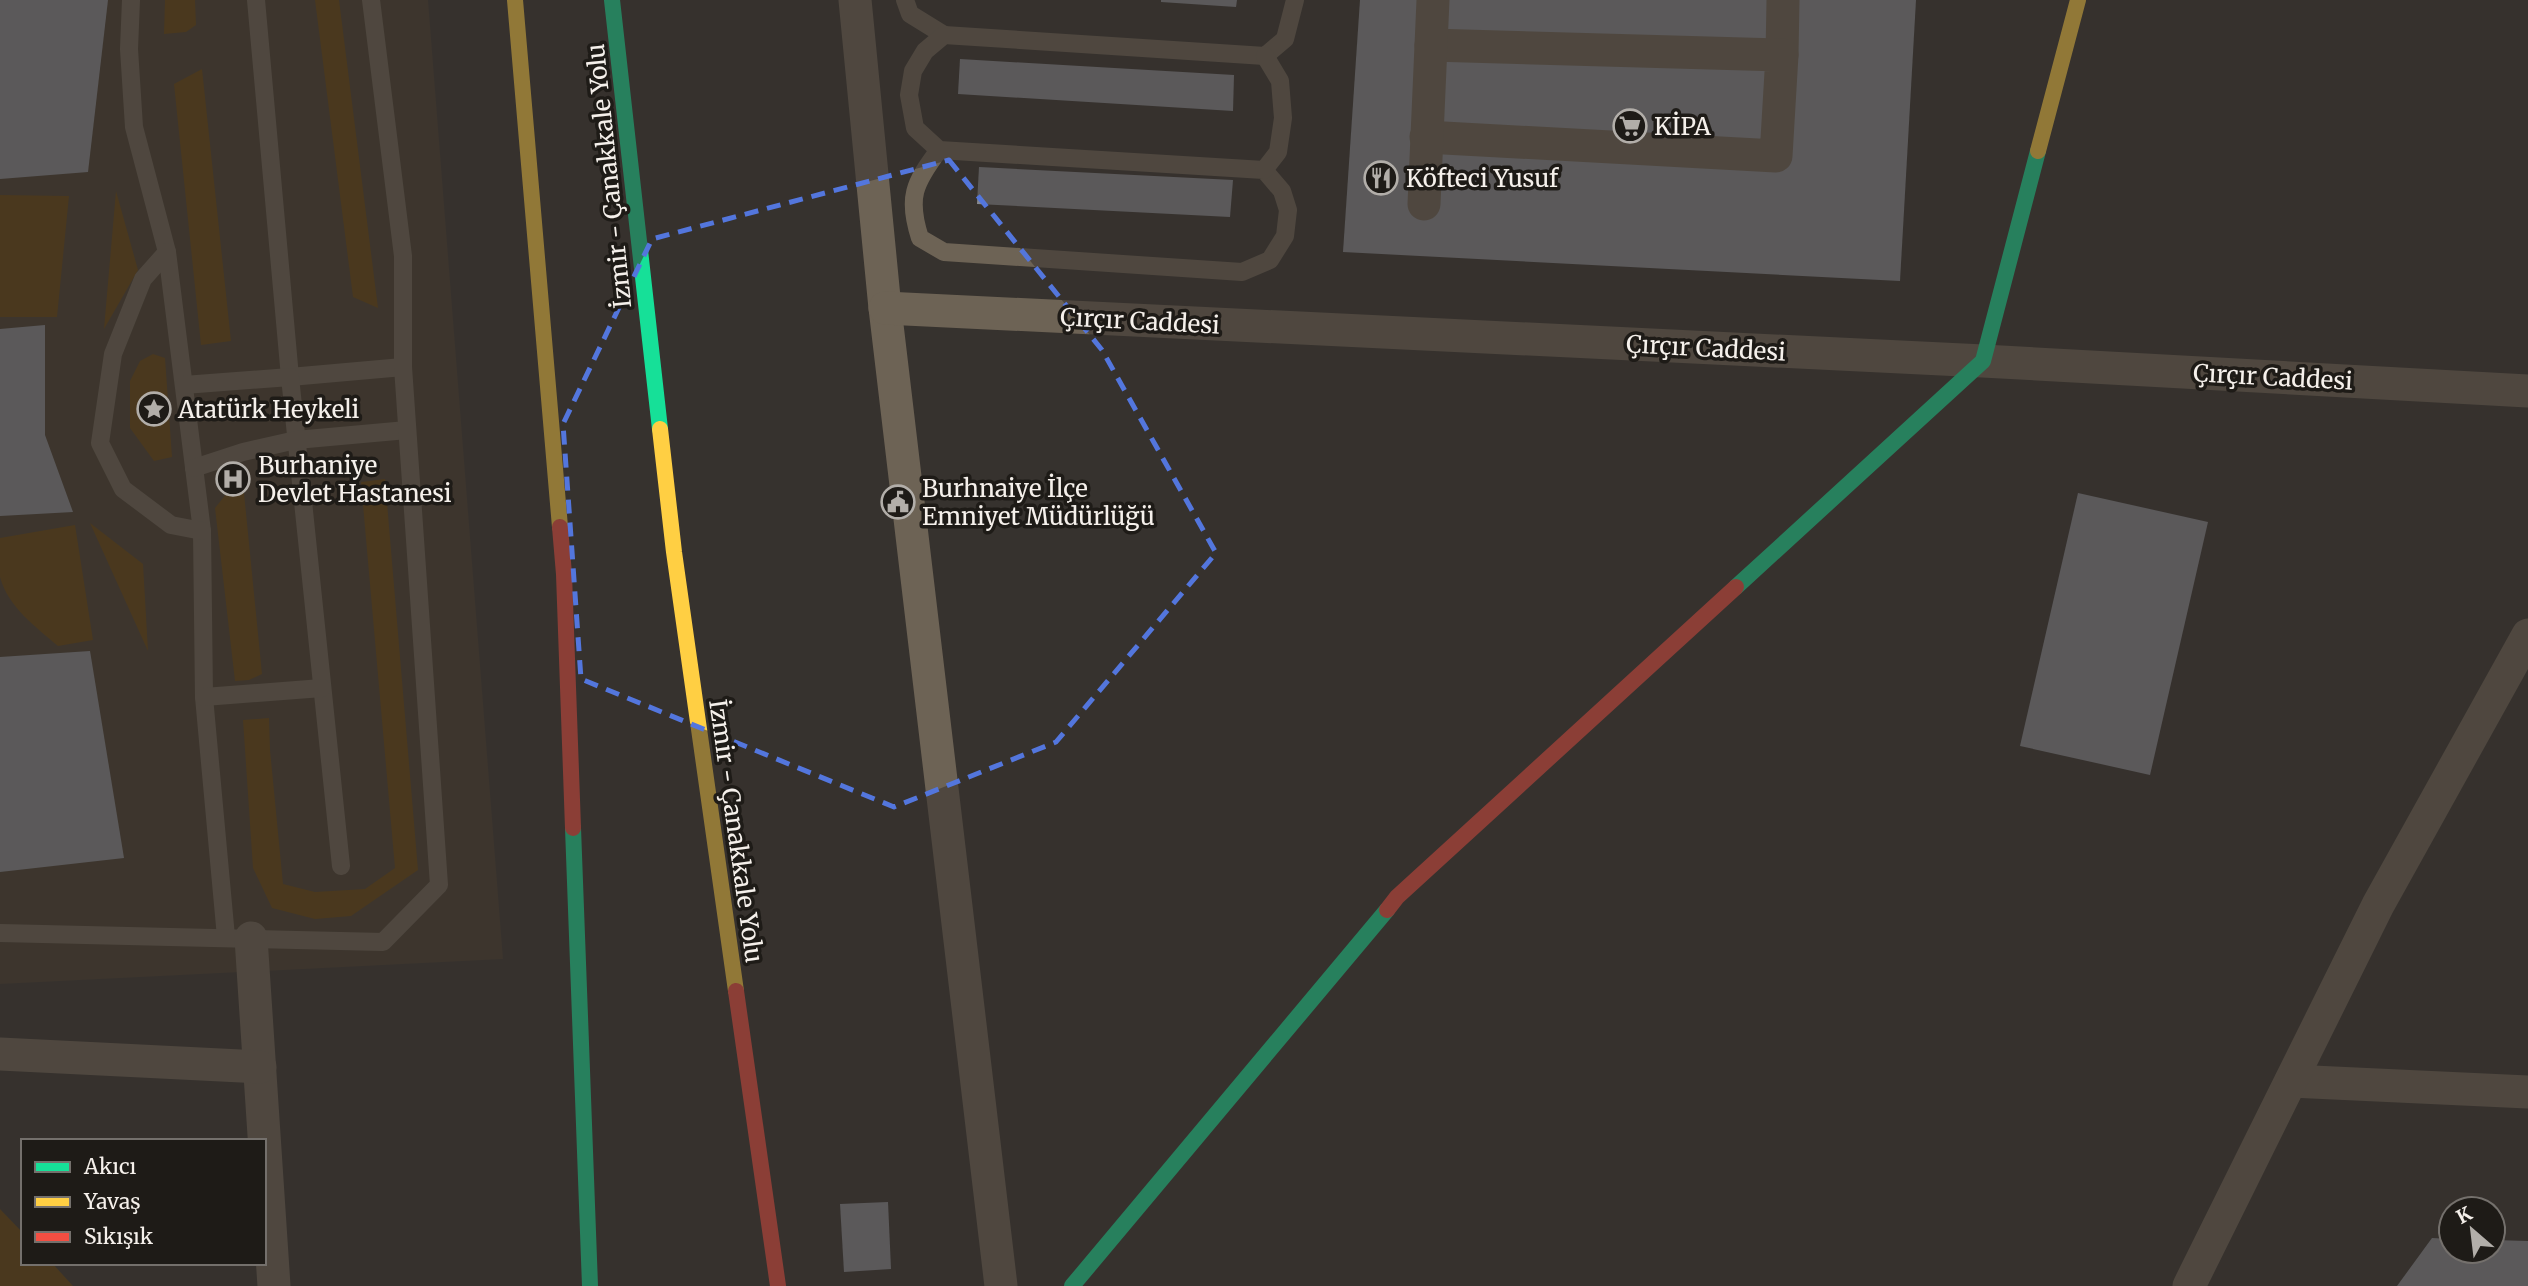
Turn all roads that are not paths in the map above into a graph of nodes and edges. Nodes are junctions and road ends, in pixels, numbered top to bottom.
1 (131, 0) edge
2 (256, 0) edge
3 (371, 0) edge
4 (515, 0) edge
5 (612, 0) edge
6 (855, 0) edge
7 (905, 0) edge
8 (1295, 0) edge
9 (1433, 0) edge
10 (1783, 0) edge
11 (2078, 0) edge
12 (944, 35) junction
13 (1431, 45) junction
14 (1782, 55) junction
15 (1265, 56) junction
16 (1426, 137) junction
17 (939, 150) junction
18 (1264, 170) junction
19 (1424, 204) dead end
20 (167, 252) junction
21 (885, 308) junction
22 (1983, 362) junction
23 (403, 366) junction
24 (290, 377) junction
25 (184, 385) junction
26 (2528, 391) edge
27 (407, 430) junction
28 (296, 440) junction
29 (194, 468) junction
30 (202, 531) junction
31 (2528, 635) edge
32 (321, 688) junction
33 (204, 697) junction
34 (341, 866) dead end
35 (0, 933) edge
36 (238, 937) junction
37 (0, 1054) edge
38 (260, 1067) junction
39 (2291, 1081) junction
40 (2528, 1092) edge
41 (265, 1139) edge
42 (266, 1161) edge
43 (274, 1286) edge
44 (590, 1286) edge
45 (778, 1286) edge
46 (1002, 1286) edge
47 (1072, 1286) edge
48 (2189, 1286) edge

1 - 20 lane
2 - 24 lane
3 - 23 lane
4 - 44 main road
5 - 45 main road, İzmir - Çanakkale Yolu
6 - 21 street
7 - 12 lane
8 - 15 lane
9 - 13 street
10 - 14 street
11 - 22 main road
12 - 15 lane
12 - 17 lane
13 - 14 street
13 - 16 street
14 - 16 street
15 - 18 lane
16 - 19 street
17 - 18 lane
17 - 18 lane
20 - 25 lane
20 - 30 lane
21 - 22 street, Çırçır Caddesi
21 - 46 street
22 - 26 street, Çırçır Caddesi
22 - 47 main road
23 - 24 lane
23 - 27 lane
24 - 25 lane
24 - 28 lane
25 - 29 lane
27 - 28 lane
27 - 36 lane
28 - 29 lane
28 - 32 lane
29 - 30 lane
30 - 33 lane
31 - 39 street
32 - 33 lane
32 - 34 lane
33 - 36 lane
35 - 36 lane
36 - 38 street
37 - 38 street
38 - 41 street
39 - 40 street
39 - 48 street
42 - 43 street

